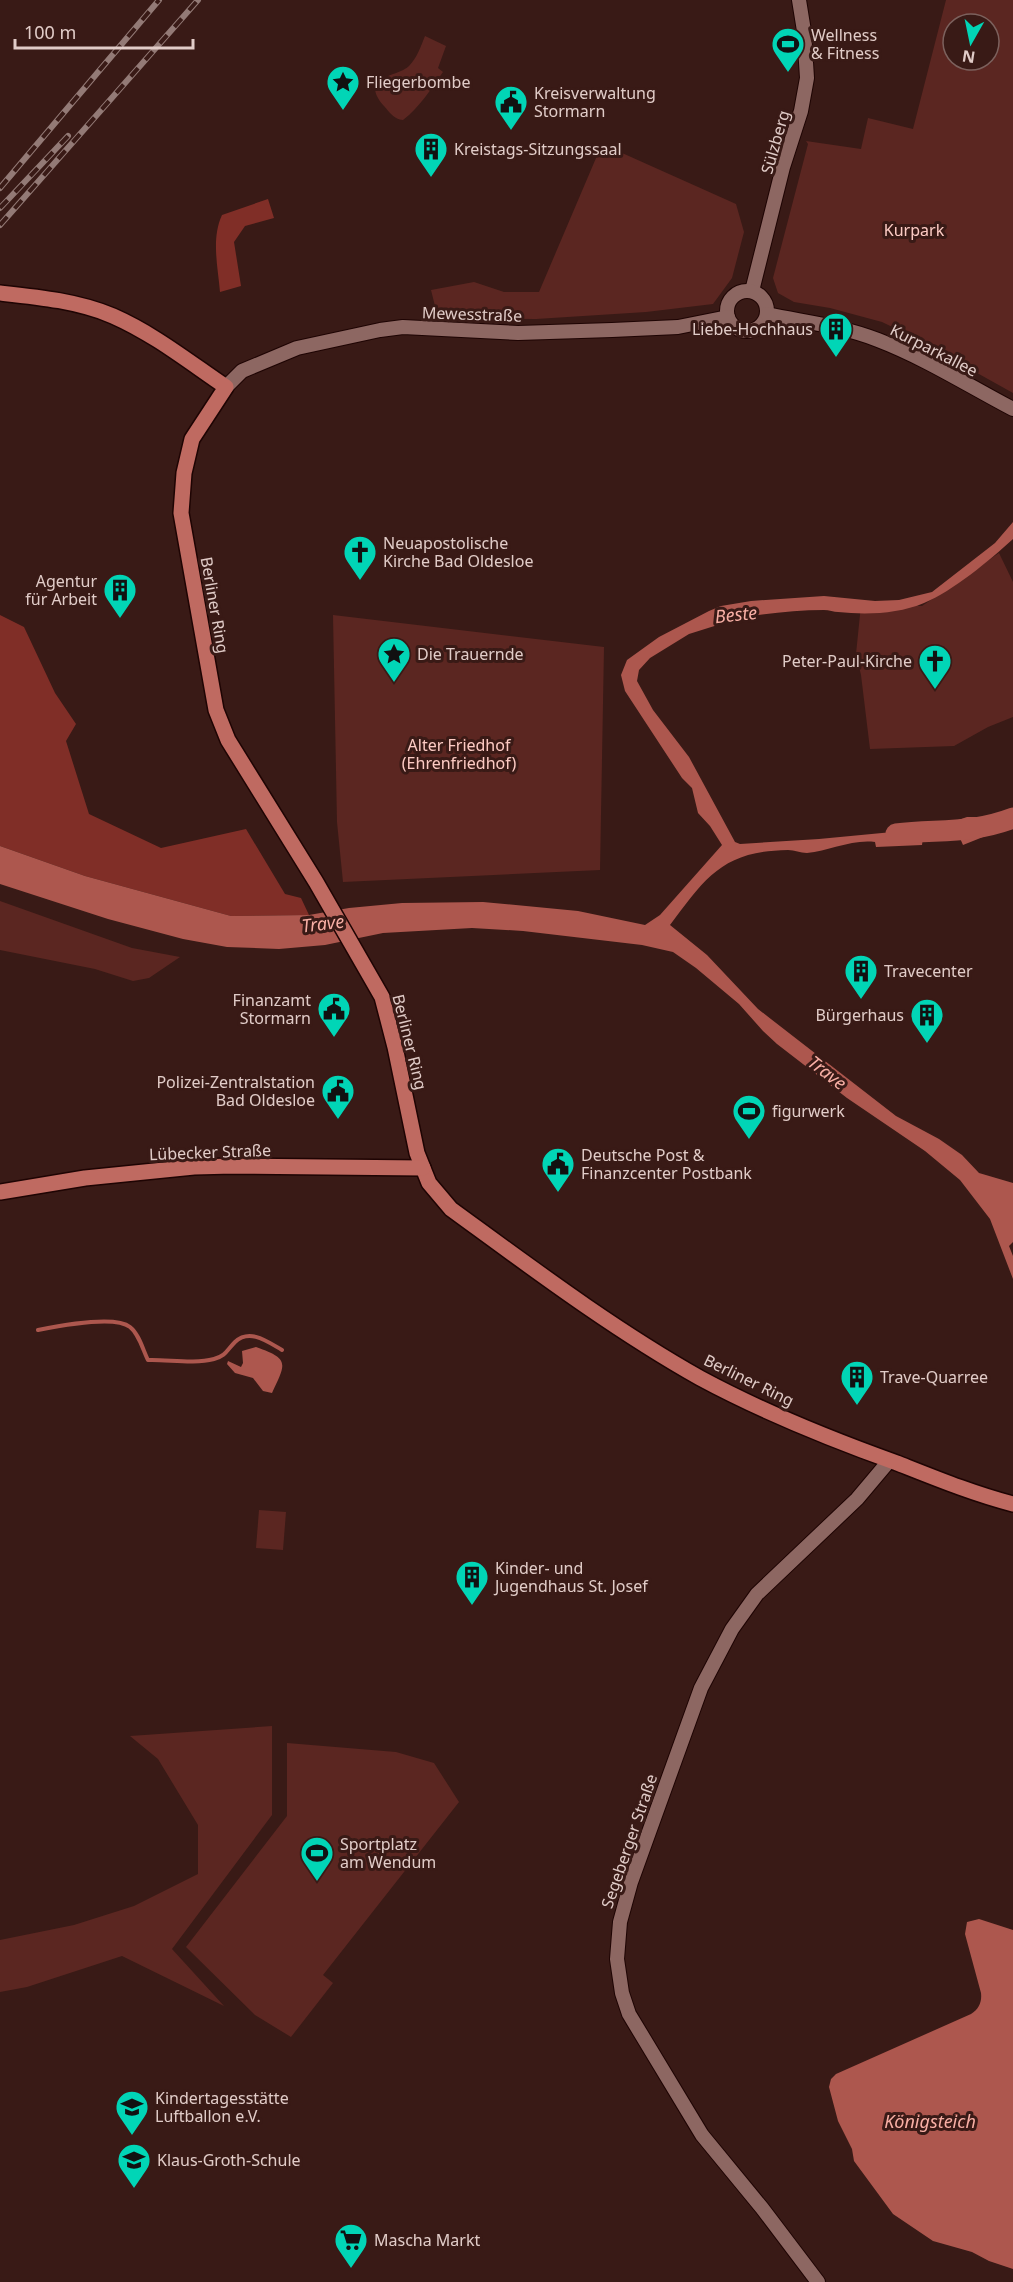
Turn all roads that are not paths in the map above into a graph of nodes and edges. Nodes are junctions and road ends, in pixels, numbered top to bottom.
1 (799, 0) edge
2 (752, 291) junction
3 (0, 293) edge
4 (767, 314) junction
5 (728, 316) junction
6 (226, 387) junction
7 (1013, 410) edge
8 (423, 1168) junction
9 (0, 1192) edge
10 (889, 1461) junction
11 (1013, 1504) edge
12 (818, 2282) edge

1 - 2 street, Sülzberg
2 - 4 street
2 - 5 street
3 - 6 main road
4 - 5 street
4 - 7 street, Kurparkallee
5 - 6 street, Mewesstraße
6 - 8 main road, Berliner Ring
8 - 9 main road, Lübecker Straße
8 - 10 main road, Berliner Ring
10 - 11 main road, Berliner Ring
10 - 12 street, Segeberger Straße

